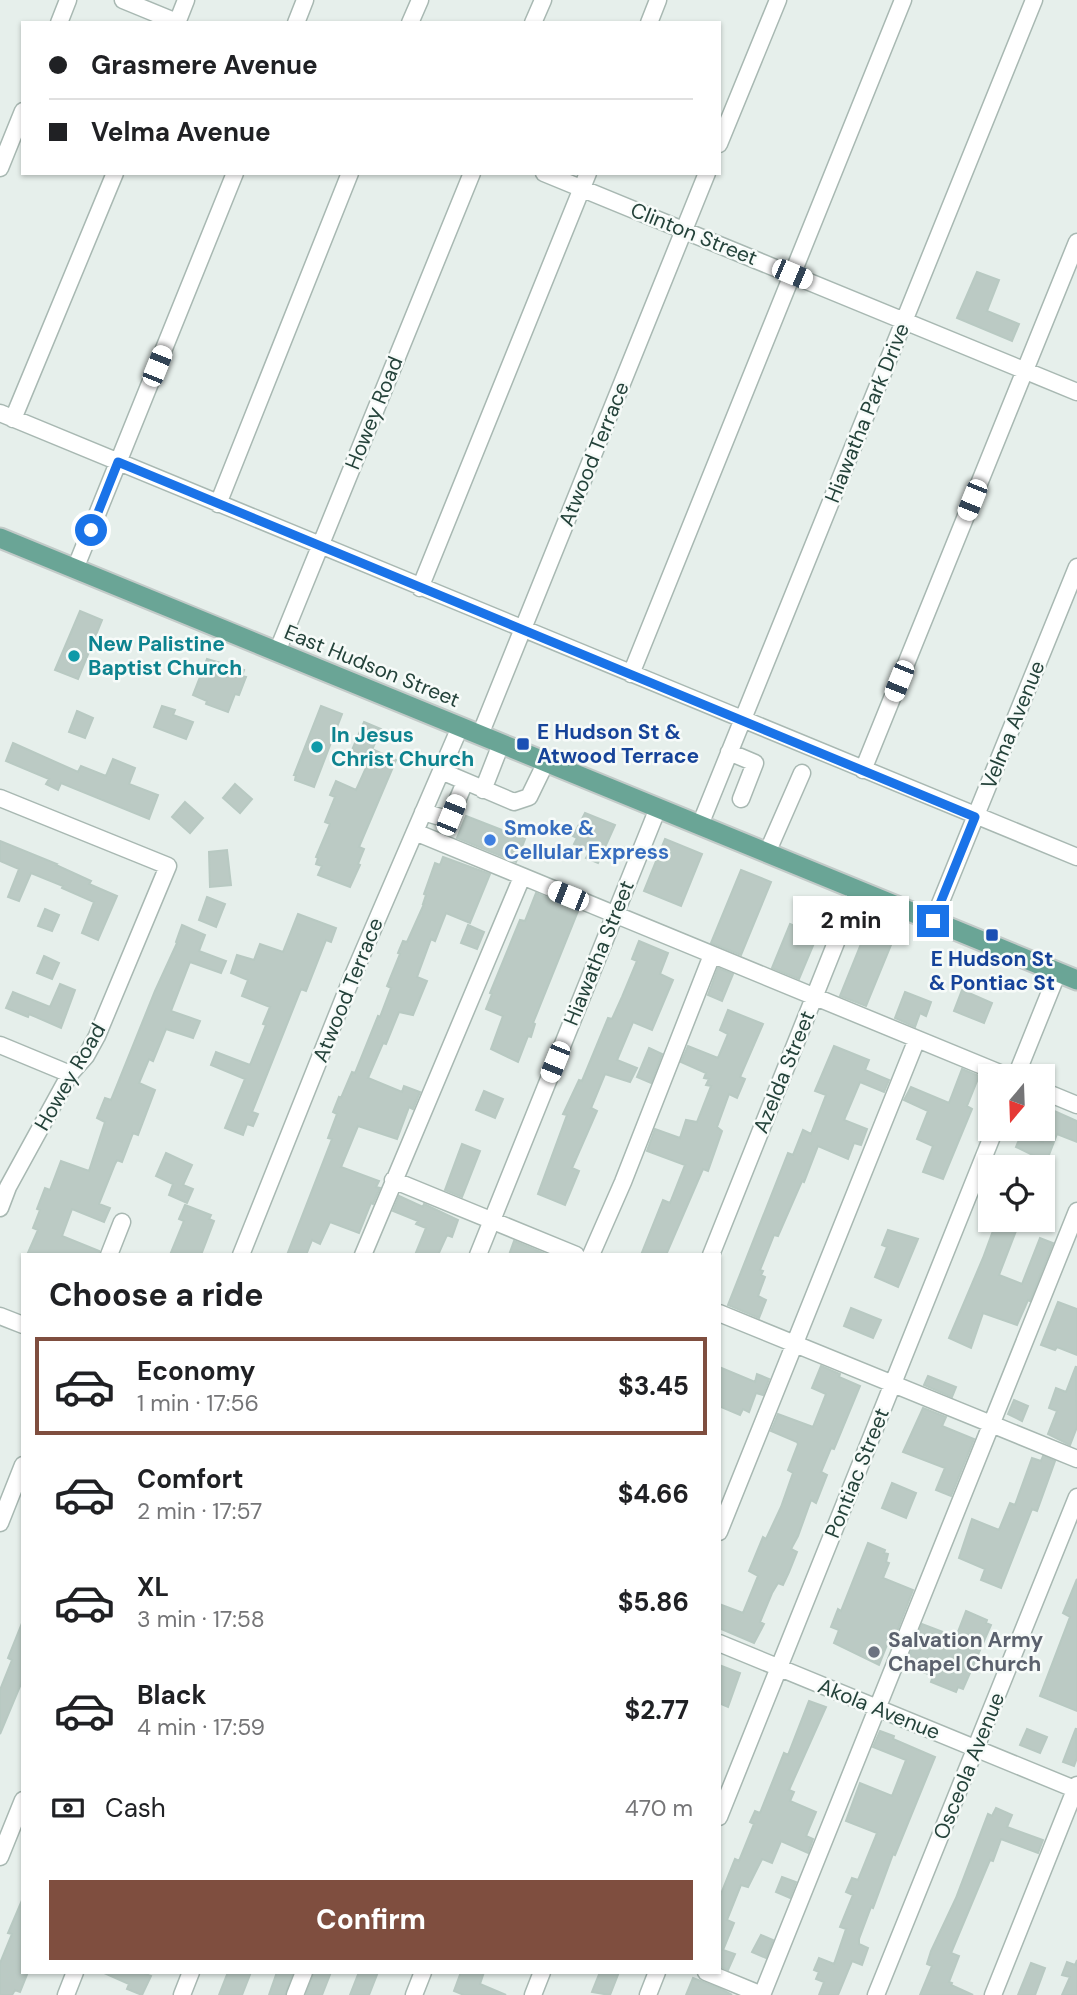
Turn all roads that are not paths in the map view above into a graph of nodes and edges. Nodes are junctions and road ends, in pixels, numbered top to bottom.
1 (68, 0) edge
2 (123, 0) edge
3 (186, 0) edge
4 (305, 0) edge
5 (420, 0) edge
6 (542, 0) edge
7 (658, 0) edge
8 (778, 0) edge
9 (903, 0) edge
10 (1034, 0) edge
11 (59, 21) edge
12 (172, 21) edge
13 (178, 21) edge
14 (297, 21) edge
15 (412, 21) edge
16 (534, 21) edge
17 (650, 21) edge
18 (21, 116) edge
19 (721, 139) edge
20 (0, 168) edge
21 (114, 175) edge
22 (234, 175) edge
23 (349, 175) edge
24 (471, 175) edge
25 (554, 175) edge
26 (706, 175) edge
27 (585, 181) edge
28 (684, 230) junction
29 (1077, 242) edge
30 (792, 274) junction
31 (905, 321) junction
32 (1025, 370) junction
33 (1077, 392) edge
34 (7, 416) edge
35 (118, 462) junction
36 (218, 504) junction
37 (0, 538) edge
38 (320, 547) junction
39 (1077, 567) edge
40 (75, 569) junction
41 (420, 588) junction
42 (523, 630) junction
43 (277, 652) junction
44 (631, 674) junction
45 (742, 720) junction
46 (460, 727) junction
47 (480, 735) junction
48 (501, 744) junction
49 (729, 752) junction
50 (546, 762) junction
51 (863, 770) junction
52 (441, 771) junction
53 (802, 773) dead end
54 (465, 782) junction
55 (483, 790) junction
56 (0, 798) edge
57 (741, 799) dead end
58 (658, 808) junction
59 (423, 813) junction
60 (975, 817) junction
61 (700, 825) junction
62 (415, 832) junction
63 (768, 853) junction
64 (1077, 858) edge
65 (522, 877) junction
66 (857, 890) junction
67 (615, 915) junction
68 (933, 921) junction
69 (712, 955) junction
70 (1058, 972) junction
71 (1077, 980) edge
72 (814, 997) junction
73 (917, 1039) junction
74 (0, 1045) edge
75 (978, 1064) edge
76 (1021, 1064) edge
77 (70, 1074) junction
78 (1055, 1096) edge
79 (1077, 1105) edge
80 (990, 1141) edge
81 (393, 1180) junction
82 (0, 1208) edge
83 (1077, 1211) edge
84 (492, 1219) junction
85 (122, 1222) dead end
86 (110, 1253) edge
87 (242, 1253) edge
88 (364, 1253) edge
89 (479, 1253) edge
90 (571, 1253) edge
91 (593, 1253) edge
92 (712, 1253) edge
93 (721, 1313) edge
94 (0, 1316) edge
95 (21, 1324) edge
96 (794, 1344) junction
97 (892, 1384) junction
98 (993, 1424) junction
99 (1077, 1459) edge
100 (21, 1470) edge
101 (1077, 1497) edge
102 (0, 1523) edge
103 (721, 1527) edge
104 (721, 1644) edge
105 (779, 1668) junction
106 (878, 1709) junction
107 (976, 1748) junction
108 (1076, 1788) edge
109 (21, 1805) edge
110 (721, 1812) edge
111 (0, 1857) edge
112 (74, 1974) edge
113 (190, 1974) edge
114 (303, 1974) edge
115 (423, 1974) edge
116 (541, 1974) edge
117 (656, 1974) edge
118 (711, 1974) edge
119 (66, 1995) edge
120 (182, 1995) edge
121 (295, 1995) edge
122 (414, 1995) edge
123 (533, 1995) edge
124 (648, 1995) edge
125 (762, 1995) edge
126 (876, 1995) edge
127 (993, 1995) edge

1 - 11 street
2 - 12 street
3 - 13 street
4 - 14 street
5 - 15 street
6 - 16 street
7 - 17 street
8 - 19 street
9 - 30 street
10 - 31 street, Hiawatha Park Drive
18 - 20 street
21 - 34 street
22 - 35 street
23 - 36 street
24 - 38 street, Howey Road
25 - 27 street, Clinton Street
26 - 28 street, Atwood Terrace
27 - 28 street, Clinton Street
27 - 41 street
28 - 30 street, Clinton Street
28 - 42 street, Atwood Terrace
29 - 32 street
30 - 31 street, Clinton Street
30 - 44 street
31 - 32 street, Clinton Street
31 - 45 street, Hiawatha Park Drive
32 - 33 street, Clinton Street
32 - 51 street
34 - 35 street
35 - 36 street
35 - 40 street
36 - 38 street
37 - 40 main road, East Hudson Street
38 - 41 street
38 - 43 street, Howey Road
39 - 60 street, Velma Avenue
40 - 43 main road, East Hudson Street
41 - 42 street
42 - 44 street
42 - 47 street, Atwood Terrace
43 - 46 main road, East Hudson Street
44 - 45 street
45 - 49 street, Hiawatha Park Drive
45 - 51 street
46 - 47 main road, East Hudson Street
46 - 52 street, Atwood Terrace
47 - 48 main road, East Hudson Street
48 - 50 main road, East Hudson Street
48 - 55 street
49 - 57 street
49 - 61 street, Hiawatha Park Drive
50 - 55 street
50 - 58 main road, East Hudson Street
51 - 60 street
52 - 54 street
52 - 59 street, Atwood Terrace
53 - 63 street
54 - 55 street
54 - 59 street
56 - 77 street, Howey Road
58 - 61 main road, East Hudson Street
58 - 67 street, Hiawatha Street
59 - 62 street, Atwood Terrace
60 - 64 street
60 - 68 street, Velma Avenue
61 - 63 main road, East Hudson Street
62 - 65 street
62 - 87 street, Atwood Terrace
63 - 66 main road, East Hudson Street
65 - 67 street
65 - 81 street
66 - 68 main road, East Hudson Street
66 - 72 street, Azelda Street
67 - 69 street
67 - 84 street, Hiawatha Street
68 - 70 main road, East Hudson Street
69 - 72 street
69 - 91 street
70 - 71 main road, East Hudson Street
70 - 76 street
72 - 73 street
72 - 92 street, Azelda Street
73 - 75 street
73 - 96 street
74 - 77 street
77 - 82 street, Howey Road
78 - 79 street
80 - 97 street, Pontiac Street
81 - 84 street
81 - 88 street
83 - 98 street
84 - 89 street, Hiawatha Street
84 - 90 street
85 - 86 street
93 - 96 street
94 - 95 street
96 - 97 street
96 - 103 street
97 - 98 street
97 - 105 street, Pontiac Street
98 - 99 street
98 - 106 street
100 - 102 street
101 - 107 street, Osceola Avenue
104 - 105 street, Akola Avenue
105 - 106 street, Akola Avenue
105 - 110 street, Pontiac Street
106 - 107 street, Akola Avenue
106 - 125 street
107 - 108 street, Akola Avenue
107 - 126 street, Osceola Avenue
108 - 127 street
109 - 111 street
112 - 119 street
113 - 120 street
114 - 121 street
115 - 122 street
116 - 123 street
117 - 124 street
118 - 125 street

